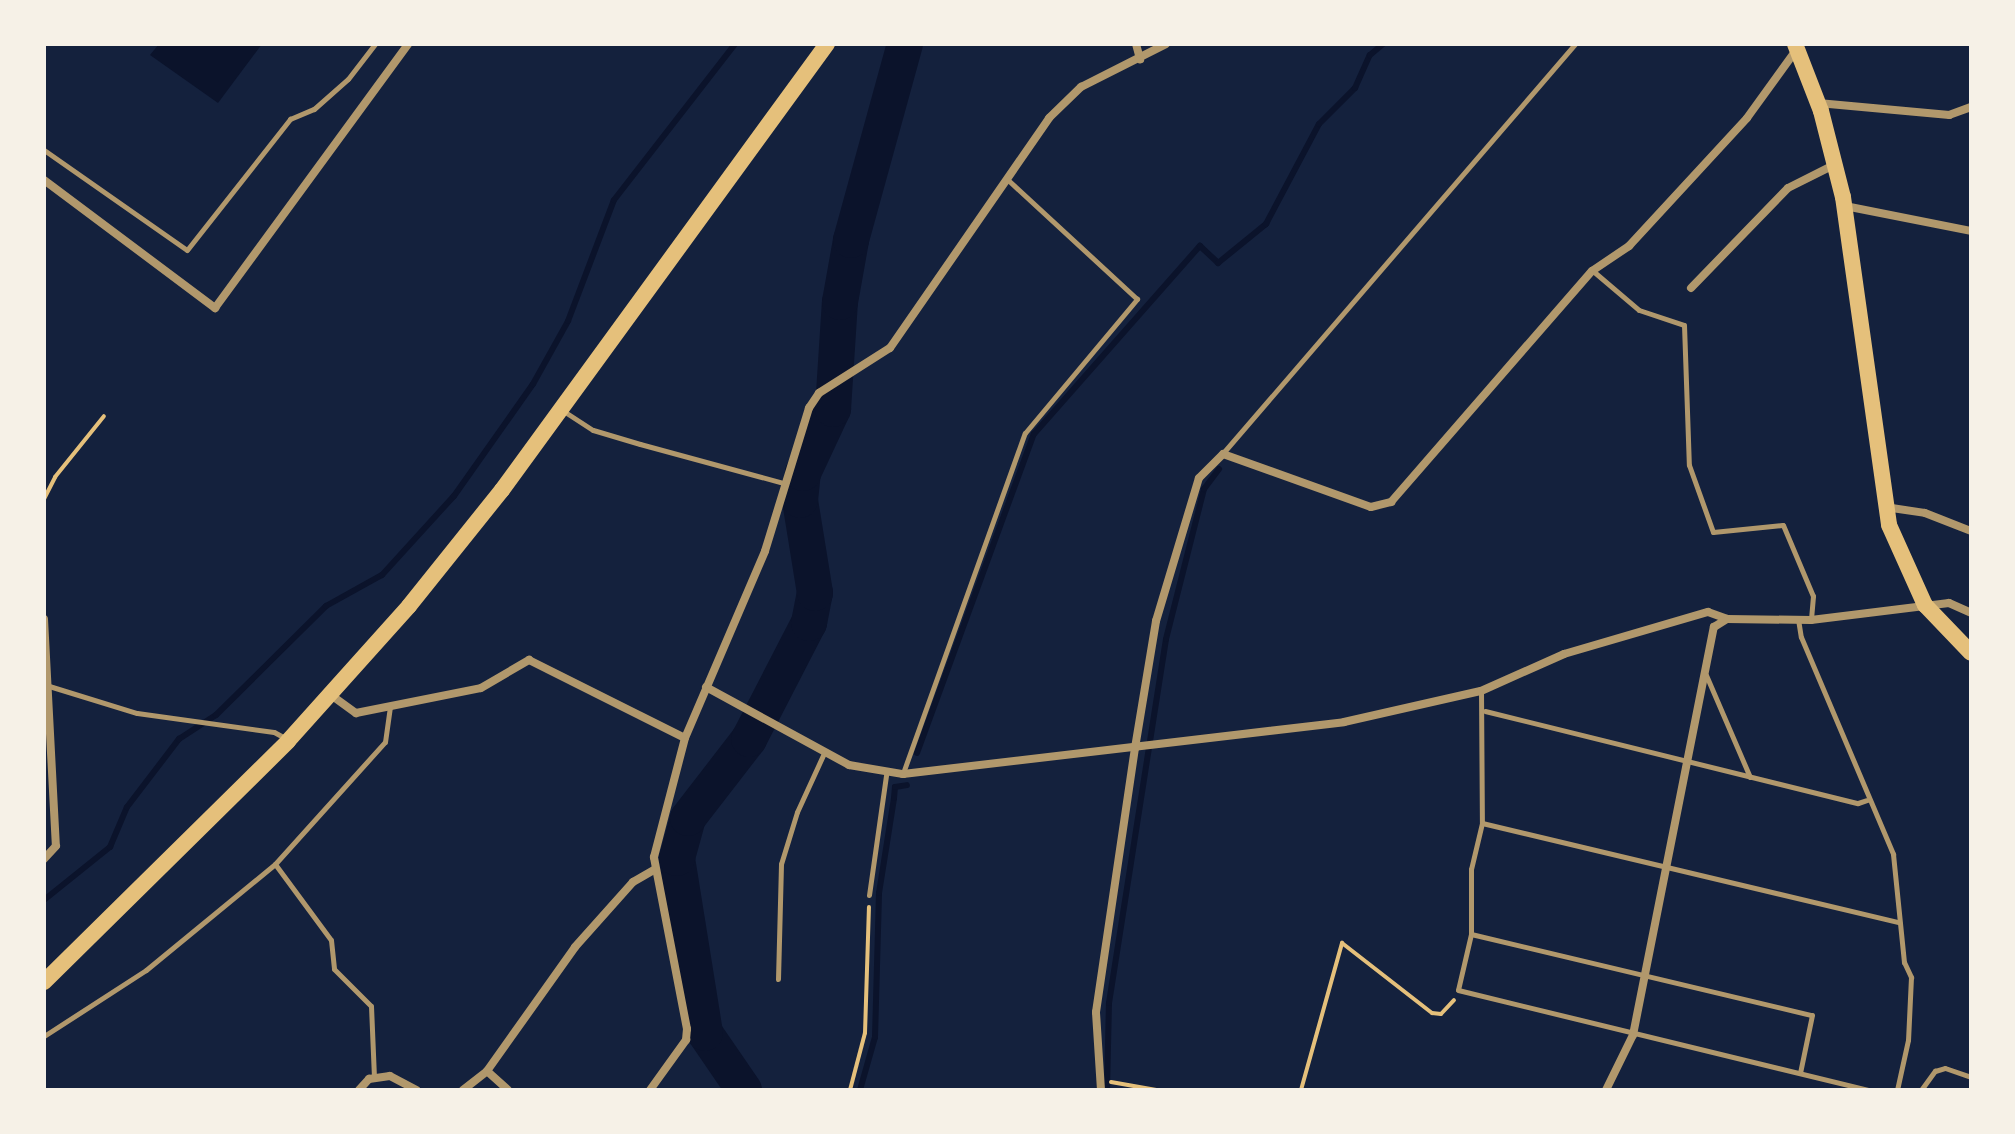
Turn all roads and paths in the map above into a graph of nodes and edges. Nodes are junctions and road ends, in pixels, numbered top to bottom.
1 (375, 44) edge
2 (408, 44) edge
3 (827, 44) edge
4 (1136, 44) edge
5 (1166, 44) edge
6 (1575, 44) edge
7 (1798, 46) edge
8 (1140, 59) junction
9 (1818, 103) junction
10 (1971, 107) edge
11 (44, 150) edge
12 (1835, 164) junction
13 (1007, 179) junction
14 (44, 180) edge
15 (1845, 206) junction
16 (1971, 231) edge
17 (1592, 271) junction
18 (1691, 288) dead end
19 (561, 410) junction
20 (104, 416) dead end
21 (1223, 454) junction
22 (784, 483) junction
23 (44, 499) edge
24 (1884, 507) junction
25 (1971, 531) edge
26 (1925, 605) junction
27 (1971, 613) edge
28 (44, 619) edge
29 (1727, 619) junction
30 (1798, 619) junction
31 (1811, 620) junction
32 (1971, 653) edge
33 (1705, 674) junction
34 (47, 686) edge
35 (706, 687) junction
36 (1481, 691) junction
37 (331, 695) junction
38 (390, 706) junction
39 (1485, 711) junction
40 (685, 738) junction
41 (288, 741) junction
42 (1135, 748) junction
43 (824, 753) junction
44 (1688, 761) junction
45 (903, 774) junction
46 (886, 775) junction
47 (1750, 777) junction
48 (1867, 800) junction
49 (1482, 823) junction
50 (44, 859) edge
51 (275, 864) junction
52 (1666, 868) junction
53 (654, 870) junction
54 (869, 895) joint
55 (1899, 922) junction
56 (1471, 934) junction
57 (1645, 976) junction
58 (778, 979) dead end
59 (44, 982) edge
60 (1458, 990) junction
61 (1633, 1035) junction
62 (44, 1036) edge
63 (487, 1071) junction
64 (1800, 1073) junction
65 (1971, 1077) edge
66 (374, 1078) junction
67 (1102, 1085) edge
68 (359, 1090) edge
69 (416, 1090) edge
70 (463, 1090) edge
71 (508, 1090) edge
72 (650, 1090) edge
73 (850, 1090) edge
74 (1156, 1090) edge
75 (1301, 1090) edge
76 (1606, 1090) edge
77 (1869, 1090) edge
78 (1897, 1090) edge
79 (1921, 1090) edge

1 - 11 lane
2 - 14 street
3 - 19 main road
4 - 8 street
5 - 8 street
6 - 21 lane
7 - 9 main road
7 - 17 street
8 - 13 street
9 - 10 street
9 - 12 main road
12 - 15 main road
12 - 18 street
13 - 22 street
13 - 45 lane
15 - 16 street
15 - 24 main road
17 - 21 street
17 - 31 lane
19 - 22 lane
19 - 37 main road
20 - 23 path
21 - 42 street
22 - 35 street
24 - 25 street
24 - 26 main road
26 - 27 street
26 - 31 street
26 - 32 main road
28 - 34 street
29 - 30 street
29 - 33 street
29 - 36 street
30 - 31 street
30 - 48 lane
33 - 44 street
33 - 47 lane
34 - 41 lane
34 - 50 street
35 - 40 street
35 - 43 street
36 - 39 lane
36 - 42 street
37 - 38 street
37 - 41 main road
38 - 40 street
38 - 51 lane
39 - 44 lane
39 - 49 lane
40 - 53 street
41 - 59 main road
42 - 45 street
42 - 67 street
43 - 46 street
43 - 58 lane
44 - 47 lane
44 - 52 street
45 - 46 street
46 - 54 lane
47 - 48 lane
48 - 55 lane
49 - 52 lane
49 - 56 lane
51 - 62 lane
51 - 66 lane
52 - 55 lane
52 - 57 street
53 - 63 street
53 - 72 street
54 - 73 path
55 - 78 lane
56 - 57 lane
56 - 60 lane
57 - 61 street
57 - 64 lane
60 - 61 lane
60 - 75 path
61 - 64 lane
61 - 76 street
63 - 70 street
63 - 71 street
64 - 77 lane
65 - 79 lane
66 - 68 street
66 - 69 street
67 - 74 path

